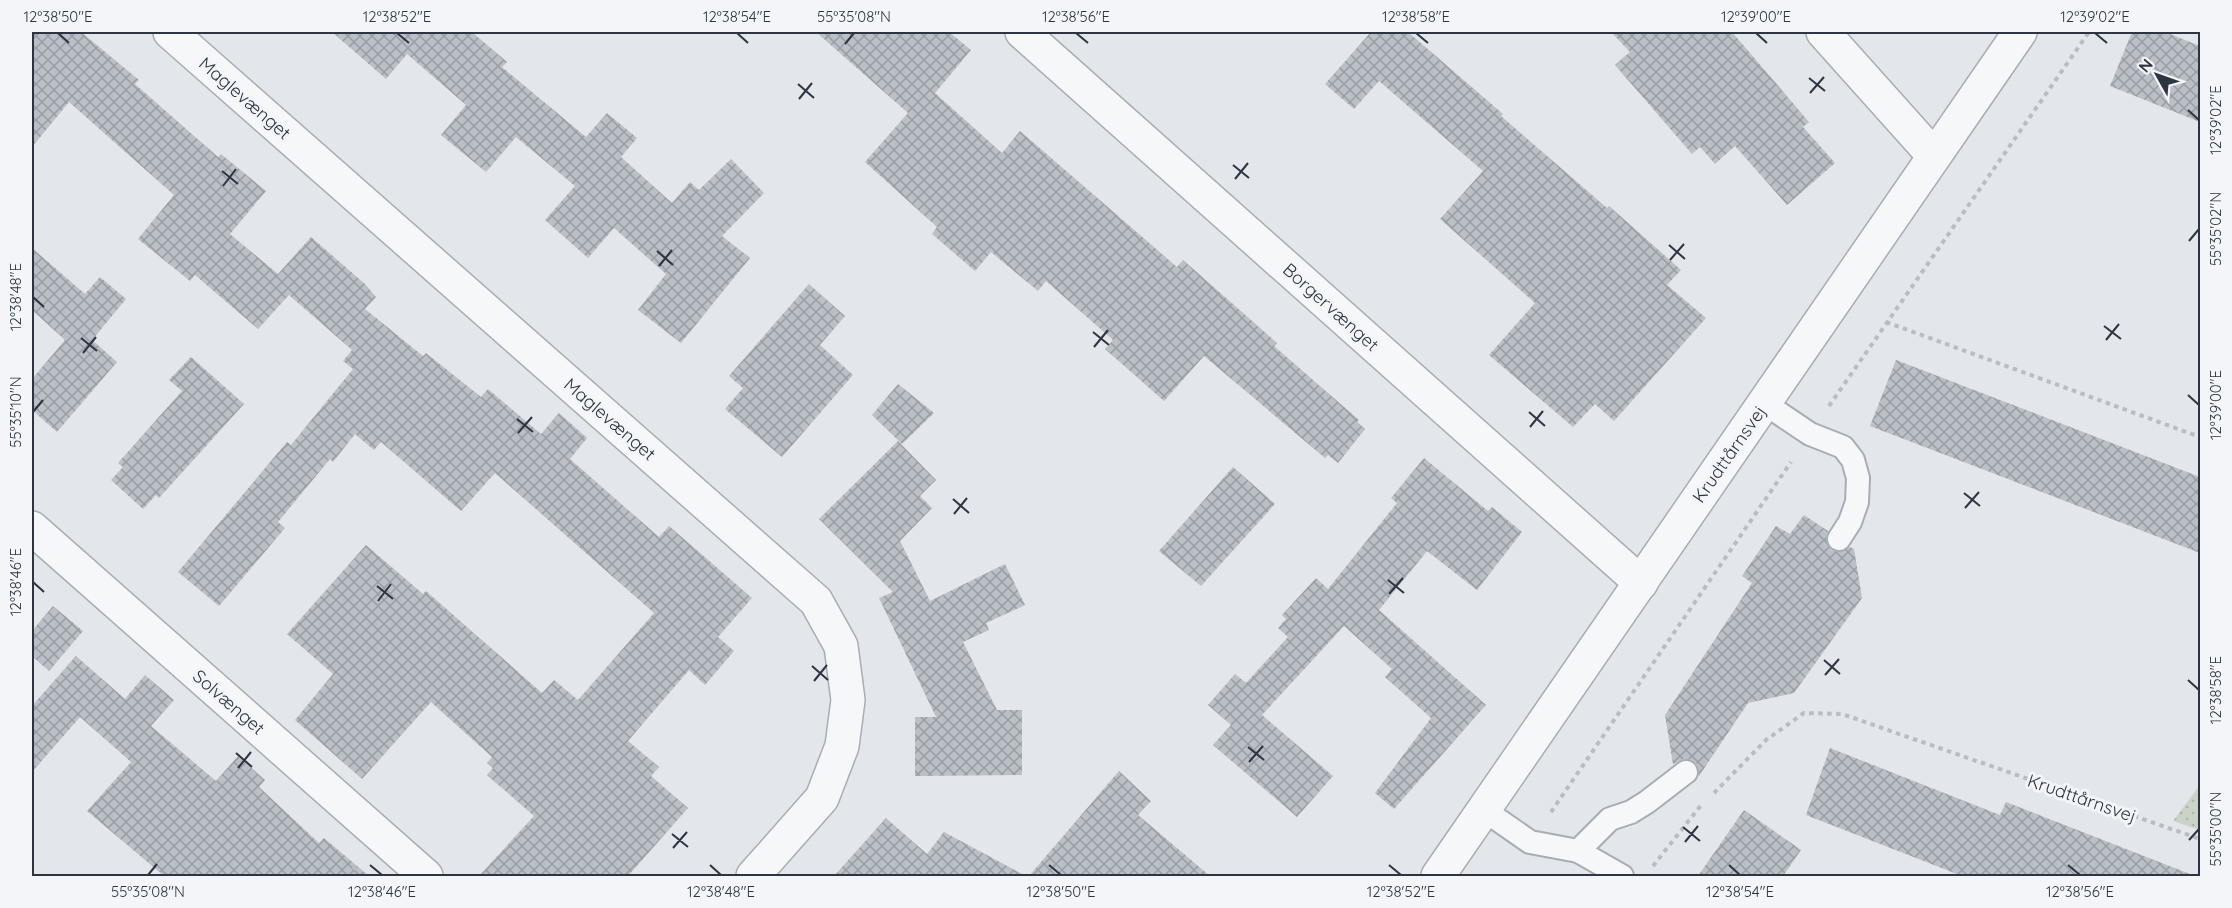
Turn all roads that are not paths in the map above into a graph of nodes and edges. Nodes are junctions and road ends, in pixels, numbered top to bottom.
1 (170, 32) edge
2 (1022, 32) edge
3 (1823, 32) edge
4 (2020, 32) edge
5 (1934, 156) junction
6 (1764, 404) junction
7 (32, 528) edge
8 (1839, 539) dead end
9 (1641, 583) junction
10 (1686, 772) dead end
11 (1484, 810) junction
12 (1578, 851) junction
13 (426, 876) edge
14 (753, 876) edge
15 (1438, 876) edge
16 (1622, 876) edge

1 - 14 street, Maglevænget
2 - 9 street, Borgervænget
3 - 5 street
4 - 5 street, Krudttårnsvej
5 - 6 street, Krudttårnsvej
6 - 8 lane
6 - 9 street, Krudttårnsvej
7 - 13 street, Solvænget
9 - 11 street, Krudttårnsvej
10 - 12 lane
11 - 12 lane
11 - 15 street, Krudttårnsvej
12 - 16 lane

